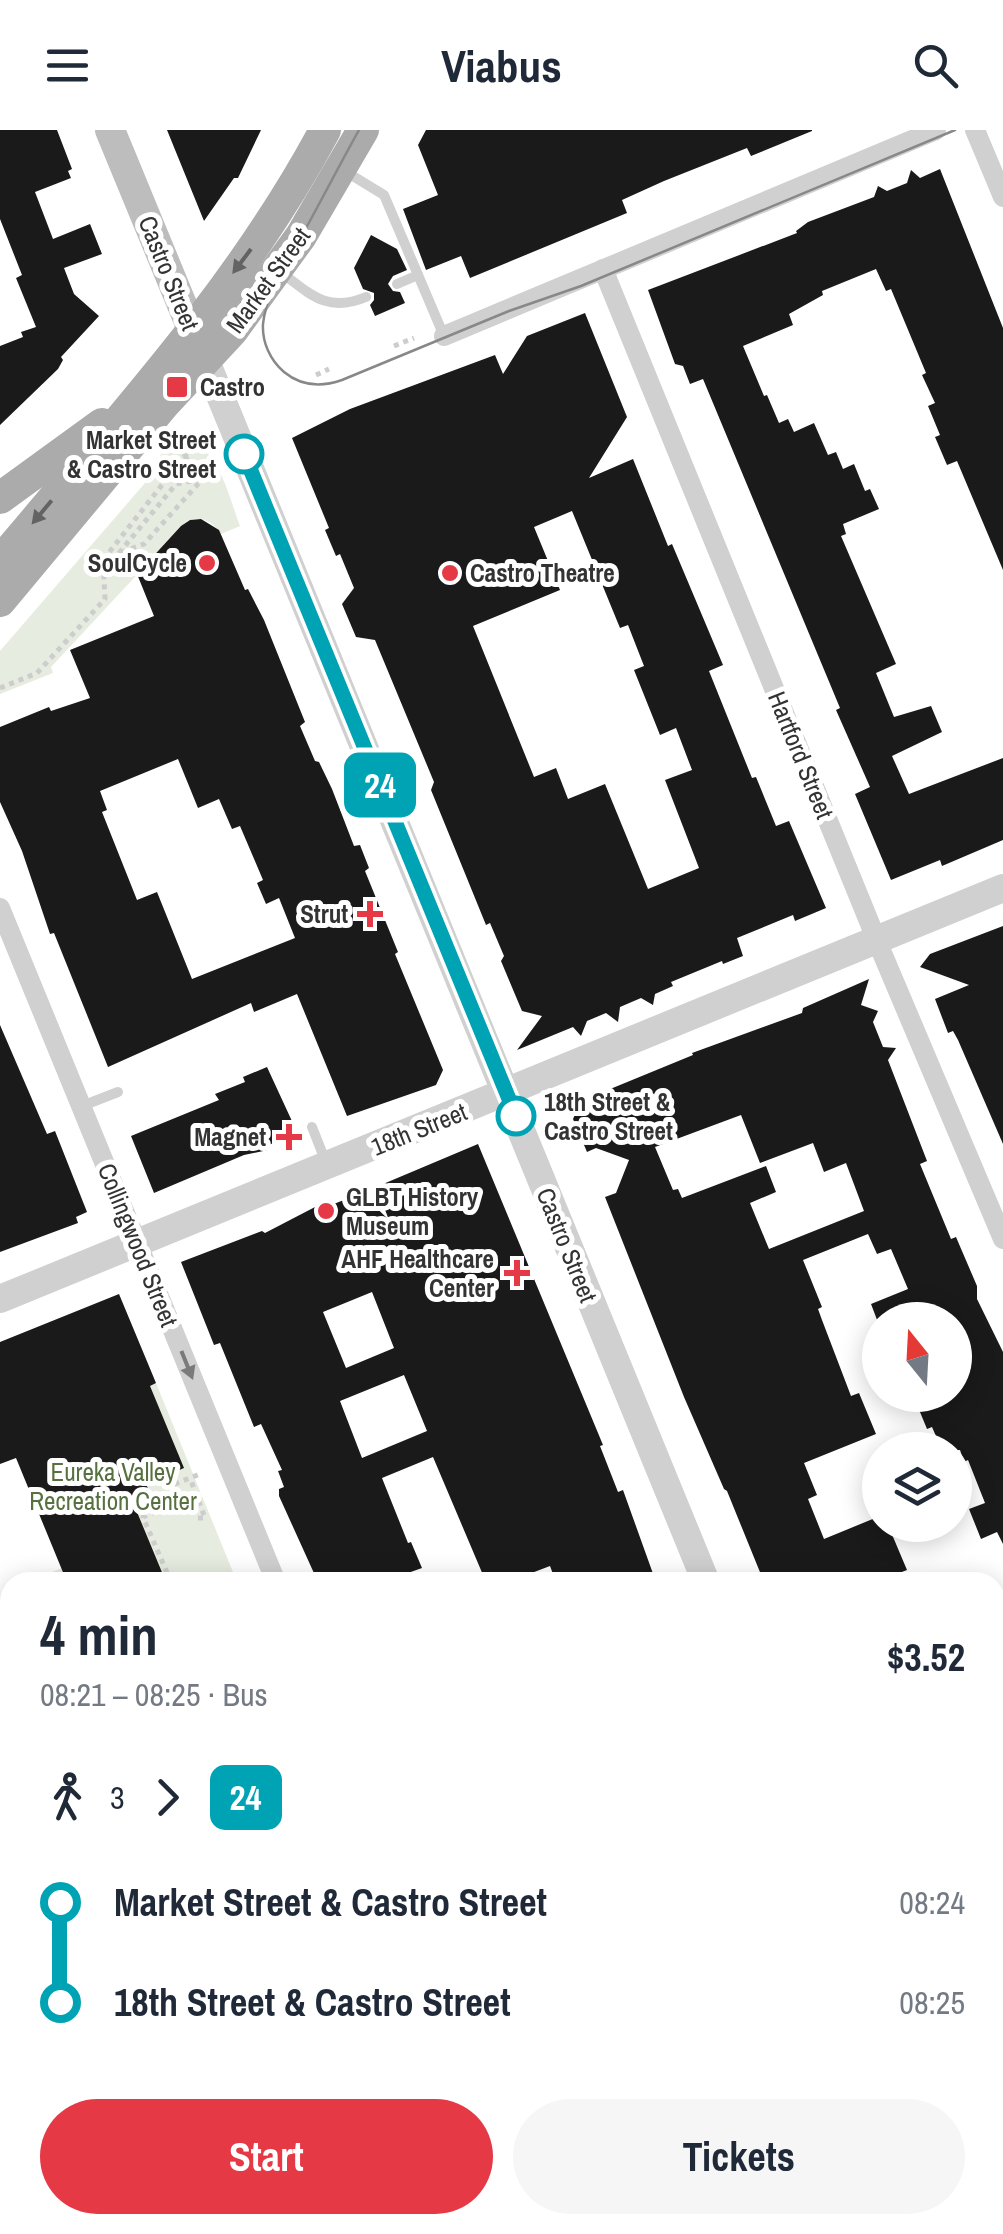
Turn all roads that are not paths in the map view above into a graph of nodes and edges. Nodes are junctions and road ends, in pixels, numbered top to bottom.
1 (325, 130) edge
2 (363, 130) edge
3 (936, 130) edge
4 (975, 130) edge
5 (113, 131) edge
6 (342, 169) junction
7 (1003, 198) edge
8 (277, 270) junction
9 (603, 270) junction
10 (418, 275) junction
11 (397, 284) dead end
12 (366, 297) dead end
13 (192, 329) junction
14 (444, 336) joint
15 (206, 362) junction
16 (128, 411) junction
17 (0, 498) edge
18 (0, 562) edge
19 (0, 600) edge
20 (1003, 888) edge
21 (0, 908) edge
22 (877, 941) junction
23 (118, 1092) dead end
24 (507, 1094) junction
25 (81, 1106) junction
26 (312, 1127) dead end
27 (328, 1166) junction
28 (1003, 1240) edge
29 (137, 1242) junction
30 (0, 1299) edge
31 (272, 1572) edge
32 (702, 1572) edge

1 -> 13 main road, Market Street
2 - 6 main road, Market Street
3 - 9 street
4 - 7 street
5 - 13 main road, Castro Street
6 - 8 main road, Market Street
6 - 10 lane
8 - 12 lane
8 - 15 main road, Market Street
9 - 14 street
9 - 22 street, Hartford Street
10 - 11 lane
10 - 14 lane
13 - 15 street, Castro Street
13 - 16 main road, Market Street
15 - 19 main road, Market Street
15 - 24 street, Castro Street
16 - 17 main road
16 -> 18 main road, Market Street
20 - 22 street, 18th Street
21 - 25 street, Collingwood Street
22 - 24 street, 18th Street
22 - 28 street, Hartford Street
23 - 25 lane
24 - 27 street, 18th Street
24 - 32 street, Castro Street
25 - 29 street, Collingwood Street
26 - 27 lane
27 - 29 street, 18th Street
29 - 30 street, 18th Street
29 -> 31 street, Collingwood Street

